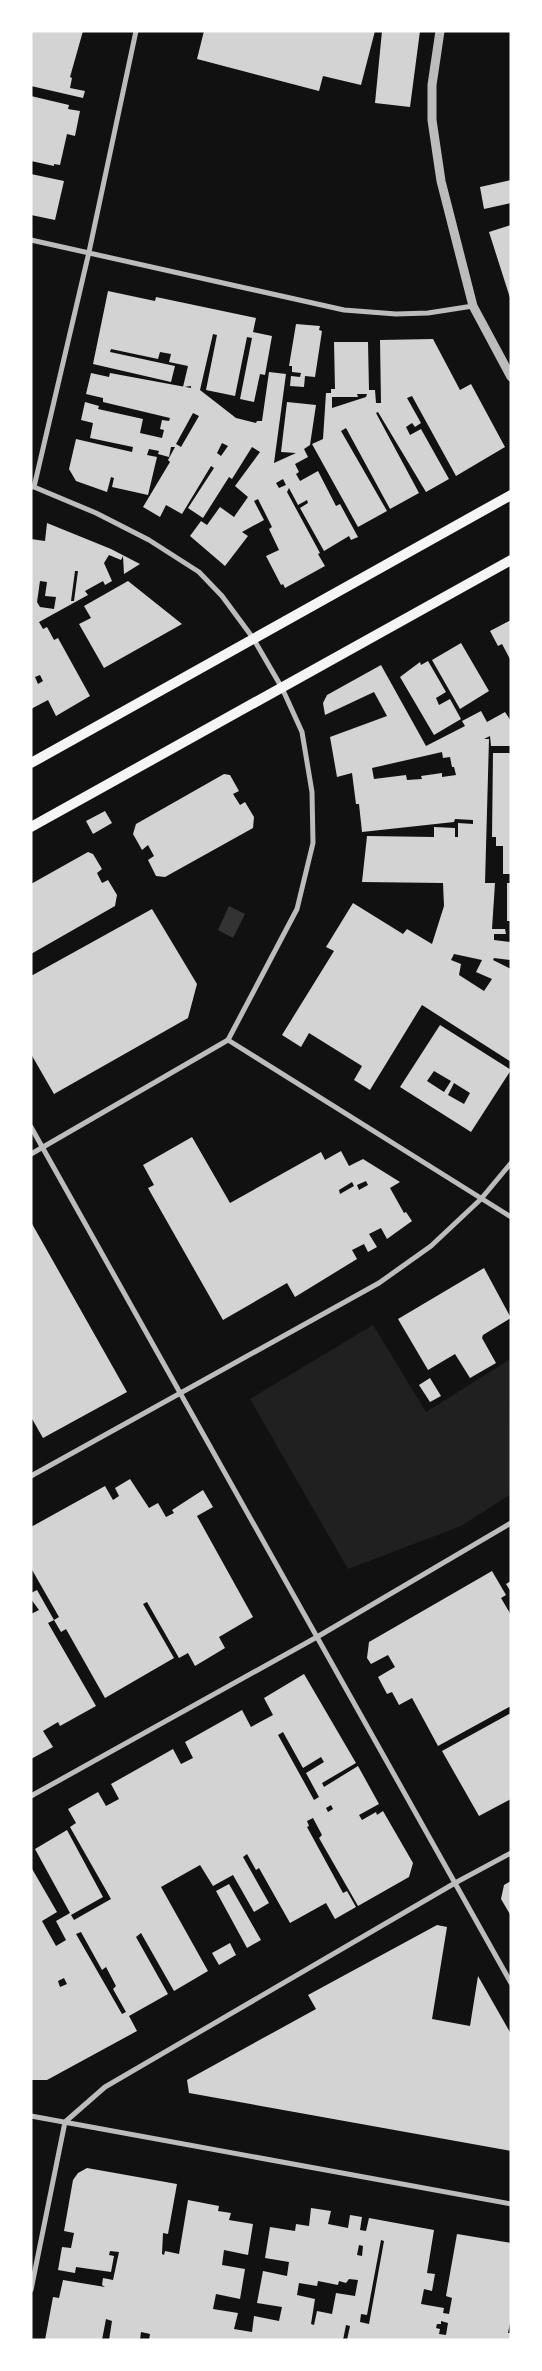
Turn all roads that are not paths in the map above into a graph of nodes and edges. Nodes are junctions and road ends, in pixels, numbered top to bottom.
1 (136, 31) edge
2 (440, 31) edge
3 (31, 240) edge
4 (89, 252) junction
5 (474, 306) junction
6 (511, 377) edge
7 (33, 487) edge
8 (511, 495) edge
9 (511, 560) edge
10 (253, 638) junction
11 (282, 688) junction
12 (31, 763) edge
13 (31, 827) edge
14 (228, 1040) junction
15 (31, 1127) edge
16 (42, 1147) junction
17 (31, 1154) edge
18 (511, 1163) edge
19 (481, 1199) junction
20 (511, 1217) edge
21 (180, 1393) junction
22 (31, 1476) edge
23 (511, 1523) edge
24 (317, 1637) junction
25 (31, 1796) edge
26 (511, 1852) edge
27 (454, 1883) junction
28 (511, 1983) edge
29 (31, 2116) edge
30 (65, 2122) junction
31 (511, 2204) edge
32 (31, 2290) edge

1 - 4 street
2 - 5 street
3 - 4 street
4 - 5 street
4 - 7 street
5 - 6 street
7 - 10 street
8 - 10 main road
9 - 11 main road
10 - 11 street
10 - 12 main road
11 - 13 main road
11 - 14 street
14 - 16 street
14 - 19 street
15 - 16 street
16 - 17 street
16 - 21 street
18 - 19 street
19 - 20 street
19 - 21 street
21 - 22 street
21 - 24 street
23 - 24 street
24 - 25 street
24 - 27 street
26 - 27 street
27 - 28 street
27 - 30 street
29 - 30 street
30 - 31 street
30 - 32 street

